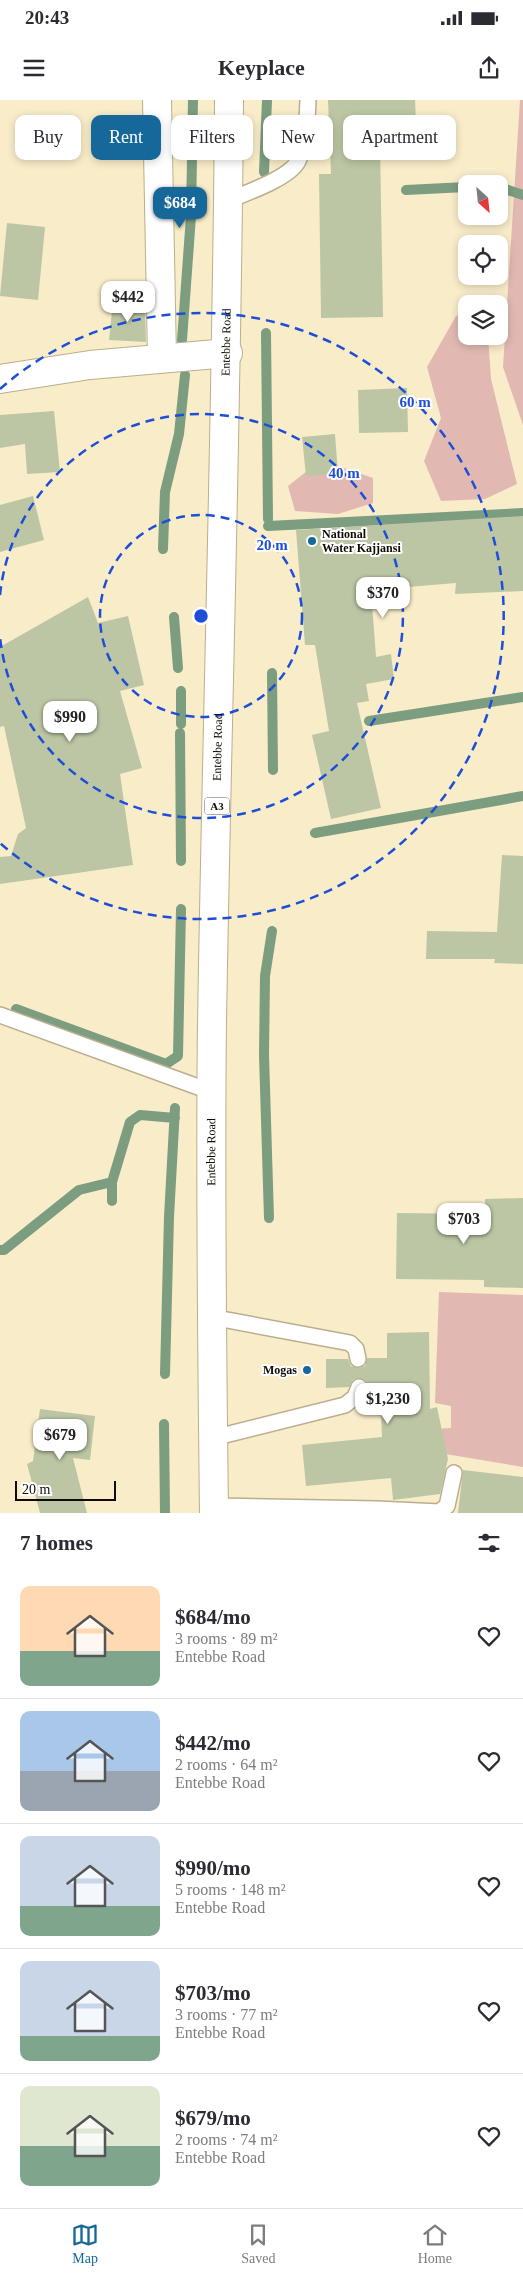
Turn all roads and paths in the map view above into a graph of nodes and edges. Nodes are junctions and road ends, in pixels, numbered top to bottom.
1 (157, 100) edge
2 (230, 100) edge
3 (308, 100) edge
4 (229, 200) junction
5 (228, 353) junction
6 (162, 358) junction
7 (0, 378) edge
8 (0, 1015) edge
9 (212, 1092) junction
10 (211, 1317) junction
11 (358, 1359) dead end
12 (358, 1387) dead end
13 (213, 1438) junction
14 (454, 1473) dead end
15 (214, 1509) edge

1 - 6 main road
2 - 4 main road, Entebbe Road / A3
3 - 4 lane
4 - 5 main road, Entebbe Road / A3
5 - 6 main road
5 - 9 main road, Entebbe Road / A3
6 - 7 main road
8 - 9 lane
9 - 10 main road, Entebbe Road / A3
10 - 11 lane
10 - 13 main road, Entebbe Road / A3
12 - 13 lane
13 - 15 main road, Entebbe Road / A3
14 - 15 lane

